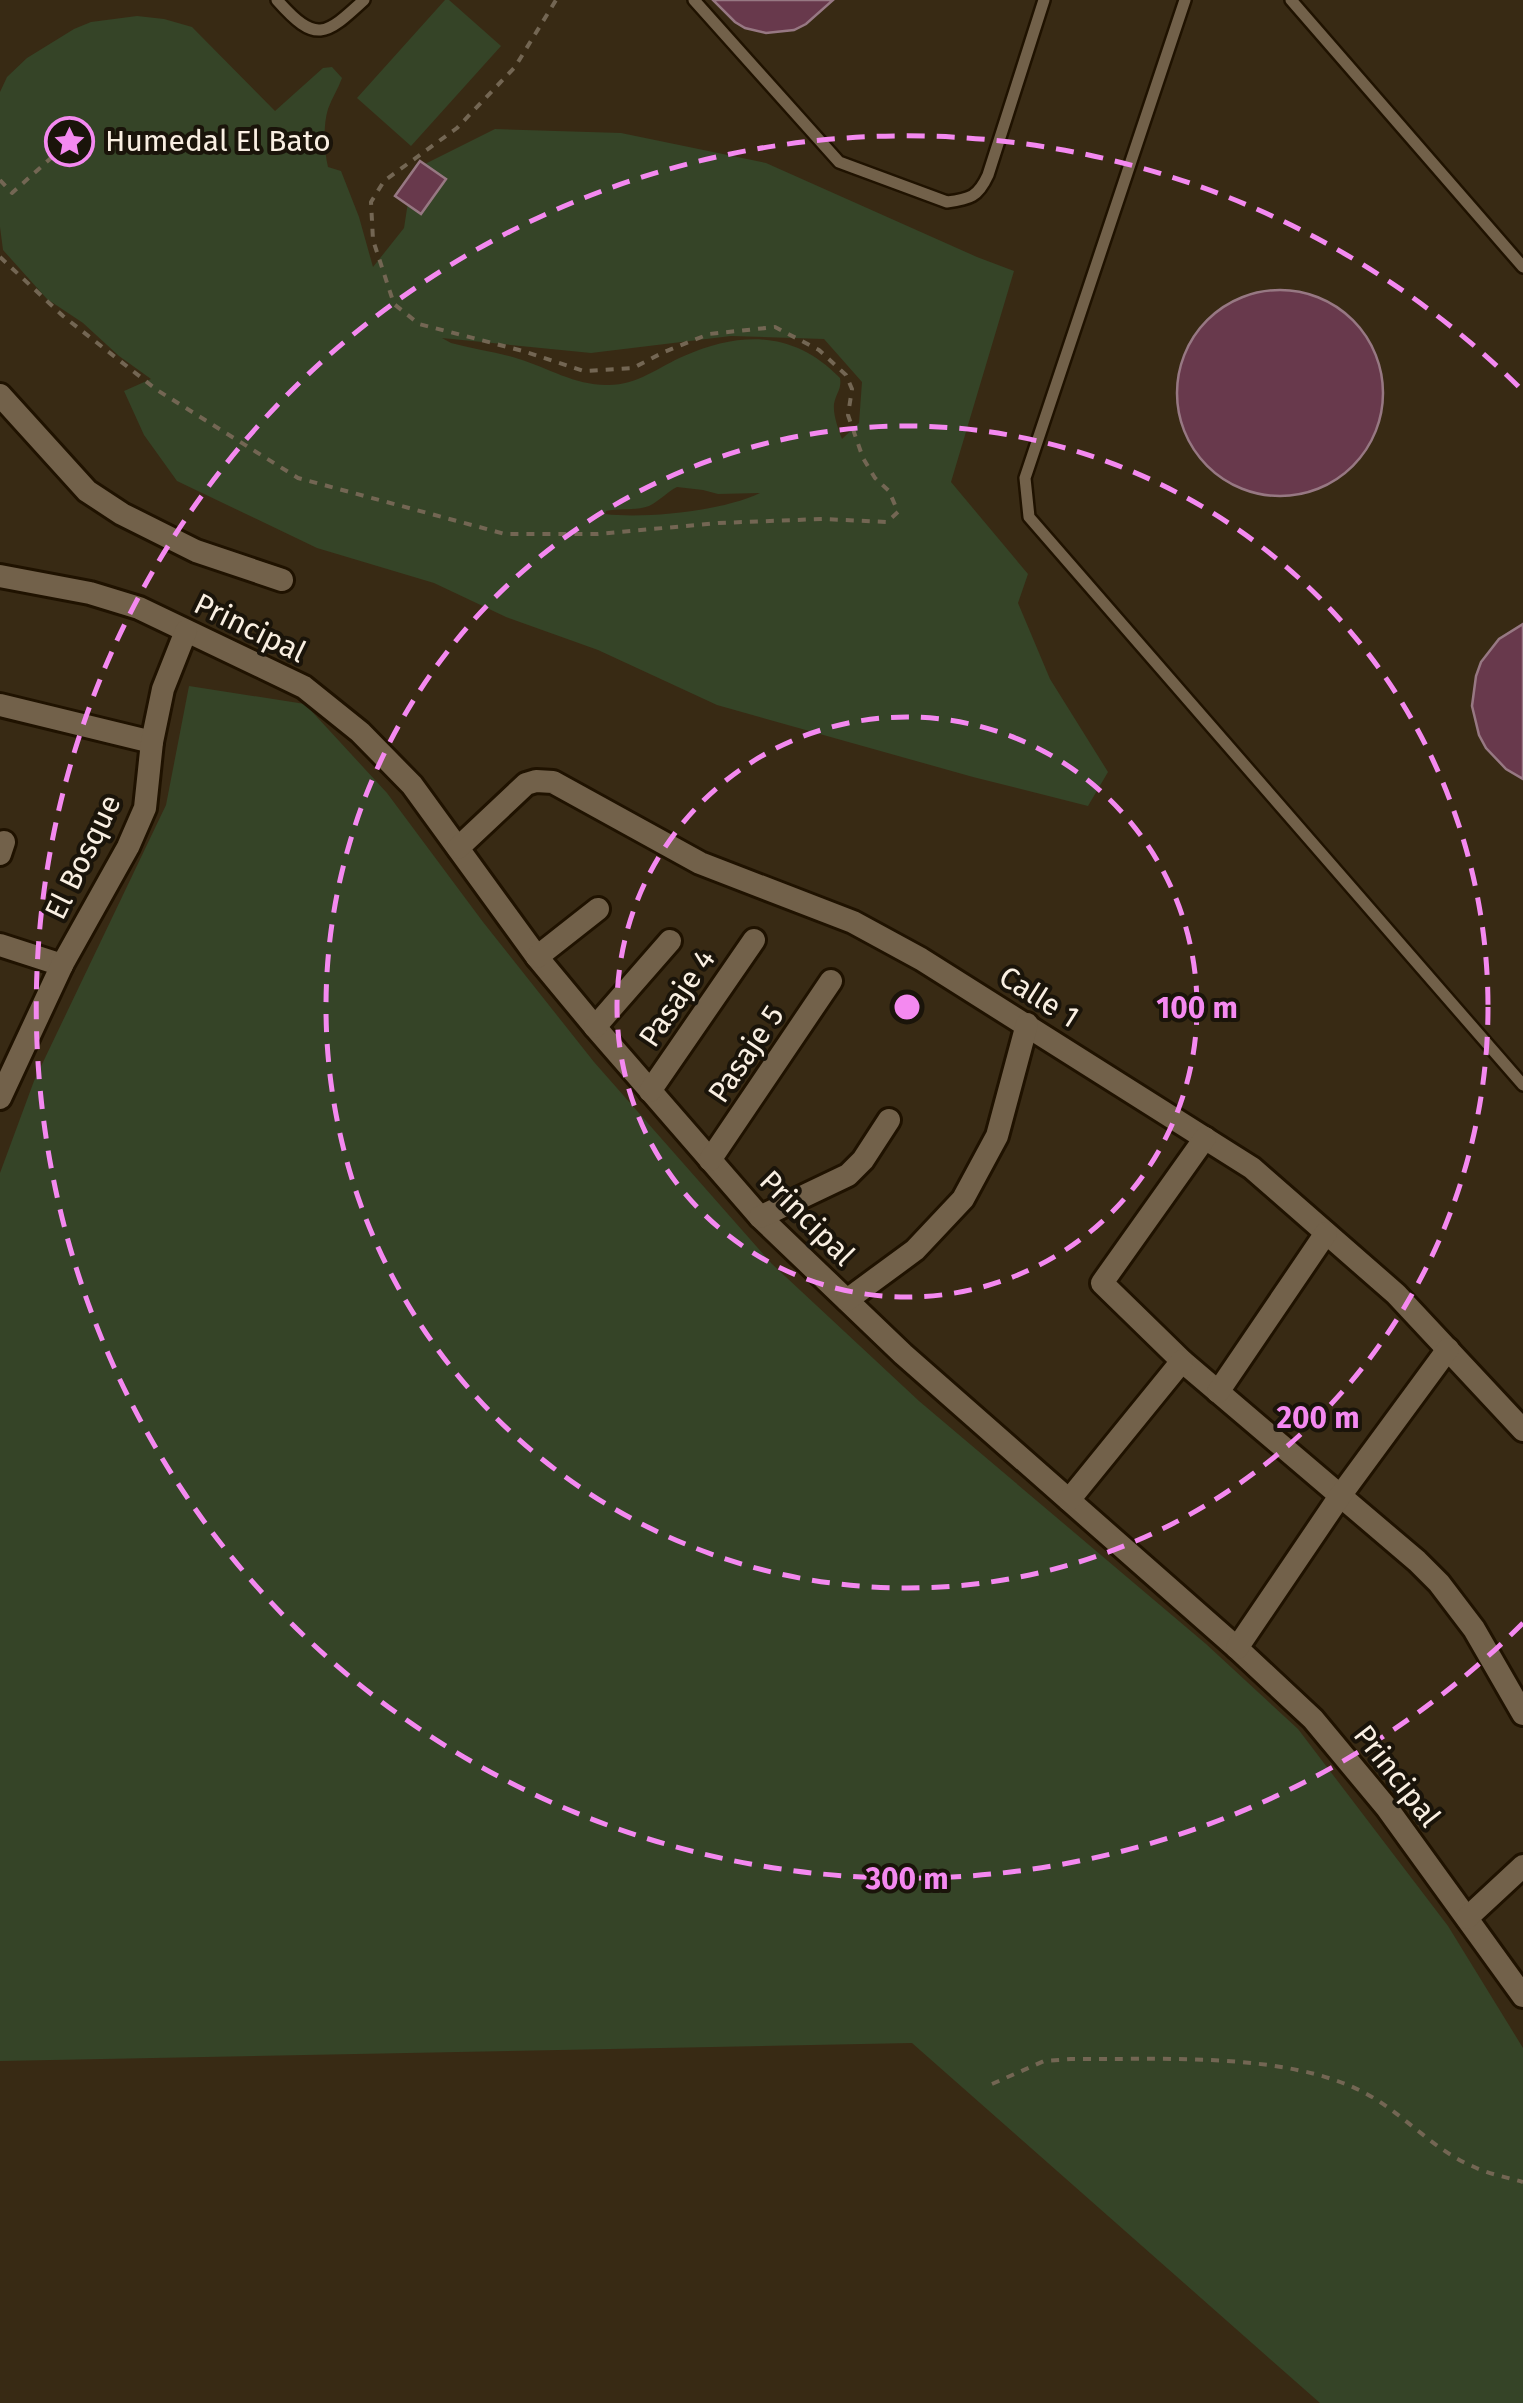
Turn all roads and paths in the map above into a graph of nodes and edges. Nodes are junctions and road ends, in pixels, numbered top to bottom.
1 (277, 0) edge
2 (364, 0) edge
3 (556, 0) edge
4 (694, 0) edge
5 (1044, 0) edge
6 (1185, 0) edge
7 (1291, 0) edge
8 (70, 141) dead end
9 (0, 180) edge
10 (0, 257) edge
11 (1523, 266) edge
12 (0, 395) edge
13 (0, 576) edge
14 (282, 580) dead end
15 (186, 630) junction
16 (0, 705) edge
17 (152, 742) junction
18 (458, 848) junction
19 (598, 909) dead end
20 (754, 940) dead end
21 (670, 941) dead end
22 (0, 945) edge
23 (538, 957) junction
24 (62, 966) junction
25 (831, 981) dead end
26 (1027, 1024) junction
27 (595, 1027) junction
28 (1523, 1085) edge
29 (650, 1091) junction
30 (0, 1098) edge
31 (888, 1120) dead end
32 (1205, 1138) junction
33 (710, 1160) junction
34 (760, 1217) junction
35 (1326, 1233) junction
36 (847, 1300) junction
37 (1448, 1349) junction
38 (1182, 1361) junction
39 (1218, 1392) junction
40 (1523, 1430) edge
41 (1340, 1496) junction
42 (1069, 1500) junction
43 (1237, 1648) junction
44 (1523, 1714) edge
45 (1523, 1866) edge
46 (1467, 1918) junction
47 (1523, 1996) edge
48 (992, 2084) dead end
49 (1523, 2182) edge

1 - 2 lane
3 - 10 path
4 - 5 lane
6 - 28 lane
7 - 11 lane
8 - 9 path
12 - 14 street
13 - 15 street, Principal
15 - 17 street, El Bosque
15 - 18 street, Principal
16 - 17 street
17 - 24 street, El Bosque
18 - 23 street, Principal
18 - 26 street, Calle 1
19 - 23 street
20 - 29 street, Pasaje 4
21 - 27 street
22 - 24 street
23 - 27 street, Principal
24 - 30 street, El Bosque
25 - 33 street, Pasaje 5
26 - 32 street, Calle 1
26 - 36 street
27 - 29 street, Principal
29 - 33 street, Principal
31 - 34 street
32 - 35 street, Calle 1
32 - 38 street
33 - 34 street, Principal
34 - 36 street, Principal
35 - 37 street, Calle 1
35 - 39 street
36 - 42 street, Principal
37 - 40 street, Calle 1
37 - 41 street
38 - 39 street
38 - 42 street
39 - 41 street
41 - 43 street
41 - 44 street
42 - 43 street, Principal
43 - 46 street, Principal
45 - 46 street
46 - 47 street, Principal
48 - 49 path

